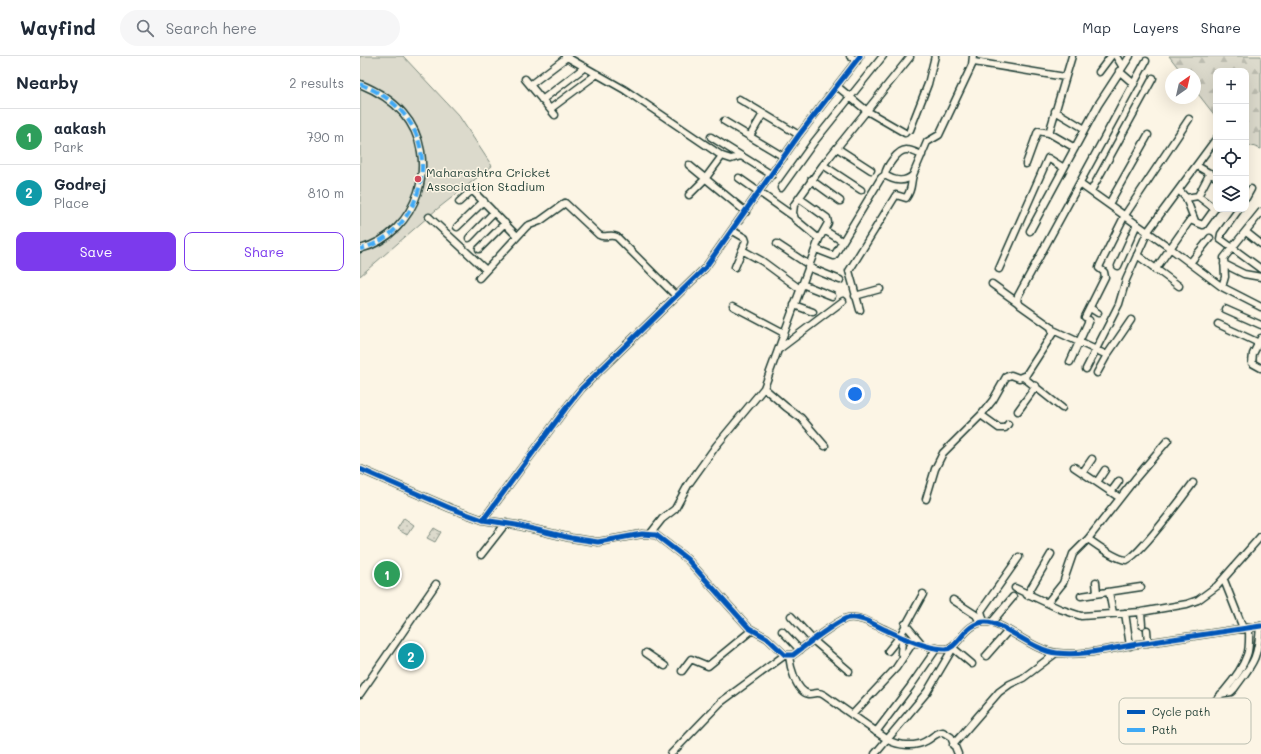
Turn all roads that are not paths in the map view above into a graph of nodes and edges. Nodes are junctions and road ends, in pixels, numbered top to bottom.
1 (850, 56) edge
2 (883, 56) edge
3 (935, 56) edge
4 (1072, 56) edge
5 (1110, 56) edge
6 (1116, 56) edge
7 (1130, 56) edge
8 (566, 57) edge
9 (910, 57) dead end
10 (858, 59) edge
11 (973, 59) edge
12 (1146, 61) dead end
13 (585, 67) junction
14 (1121, 69) junction
15 (1099, 72) dead end
16 (597, 74) junction
17 (1065, 77) junction
18 (1153, 78) dead end
19 (525, 79) dead end
20 (360, 84) edge
21 (1134, 84) junction
22 (530, 85) junction
23 (838, 87) junction
24 (850, 97) junction
25 (738, 99) dead end
26 (542, 100) junction
27 (550, 109) junction
28 (867, 111) junction
29 (1055, 111) junction
30 (763, 114) junction
31 (555, 115) dead end
32 (1189, 119) dead end
33 (724, 121) dead end
34 (1086, 129) junction
35 (1048, 133) junction
36 (799, 135) junction
37 (750, 136) junction
38 (1148, 136) dead end
39 (711, 138) dead end
40 (1213, 146) edge
41 (837, 148) junction
42 (1076, 148) junction
43 (922, 155) junction
44 (722, 156) junction
45 (741, 156) junction
46 (784, 157) junction
47 (1026, 164) dead end
48 (689, 165) dead end
49 (823, 165) junction
50 (1197, 166) junction
51 (1064, 168) junction
52 (871, 170) dead end
53 (1210, 173) junction
54 (885, 175) junction
55 (913, 175) junction
56 (772, 176) junction
57 (1214, 176) edge
58 (739, 178) dead end
59 (705, 179) junction
60 (811, 180) junction
61 (1080, 184) junction
62 (781, 188) dead end
63 (1251, 189) dead end
64 (861, 190) dead end
65 (1179, 190) junction
66 (1091, 191) junction
67 (759, 193) junction
68 (1249, 193) edge
69 (689, 195) dead end
70 (1198, 196) junction
71 (799, 198) junction
72 (1186, 198) junction
73 (840, 201) dead end
74 (459, 202) dead end
75 (484, 202) junction
76 (1109, 204) junction
77 (1213, 207) edge
78 (1213, 211) edge
79 (494, 212) junction
80 (746, 212) junction
81 (1237, 212) edge
82 (1125, 215) junction
83 (793, 216) junction
84 (1260, 216) edge
85 (429, 217) dead end
86 (1195, 221) junction
87 (505, 223) junction
88 (1138, 224) junction
89 (456, 227) dead end
90 (824, 230) junction
91 (733, 231) junction
92 (1030, 231) dead end
93 (1148, 231) junction
94 (1246, 232) junction
95 (517, 236) junction
96 (469, 238) dead end
97 (1210, 238) dead end
98 (819, 239) junction
99 (842, 241) junction
100 (777, 244) dead end
101 (1261, 244) edge
102 (360, 248) edge
103 (1170, 248) junction
104 (1232, 248) junction
105 (478, 249) dead end
106 (816, 249) junction
107 (742, 250) junction
108 (1137, 255) junction
109 (1190, 263) junction
110 (1224, 264) junction
111 (809, 266) junction
112 (1118, 266) dead end
113 (735, 267) dead end
114 (999, 269) dead end
115 (1261, 269) edge
116 (486, 270) junction
117 (1155, 270) junction
118 (1261, 277) edge
119 (478, 278) dead end
120 (840, 280) dead end
121 (992, 284) dead end
122 (1179, 286) dead end
123 (801, 287) junction
124 (1222, 287) junction
125 (880, 289) dead end
126 (676, 296) junction
127 (832, 296) dead end
128 (855, 296) junction
129 (843, 300) dead end
130 (1017, 302) junction
131 (794, 305) junction
132 (733, 306) dead end
133 (1261, 307) edge
134 (1090, 308) junction
135 (860, 310) dead end
136 (1225, 310) dead end
137 (813, 312) dead end
138 (1098, 312) dead end
139 (1131, 320) dead end
140 (1218, 324) dead end
141 (1261, 325) edge
142 (1053, 330) junction
143 (784, 333) junction
144 (1260, 340) edge
145 (1079, 342) junction
146 (778, 350) junction
147 (1096, 350) junction
148 (1106, 355) junction
149 (1070, 362) dead end
150 (1261, 368) edge
151 (1086, 369) dead end
152 (1098, 373) dead end
153 (1024, 377) junction
154 (1036, 386) junction
155 (764, 388) junction
156 (1062, 408) dead end
157 (1018, 411) dead end
158 (981, 415) junction
159 (1008, 424) dead end
160 (1168, 440) dead end
161 (825, 446) dead end
162 (1092, 459) dead end
163 (1074, 467) dead end
164 (360, 469) edge
165 (1105, 470) dead end
166 (1083, 472) junction
167 (1119, 480) dead end
168 (1097, 482) junction
169 (1193, 483) dead end
170 (1111, 492) junction
171 (1120, 498) junction
172 (926, 499) dead end
173 (483, 520) junction
174 (506, 523) junction
175 (651, 533) junction
176 (1261, 536) edge
177 (1088, 539) junction
178 (1051, 554) dead end
179 (482, 555) dead end
180 (1019, 557) dead end
181 (1224, 580) junction
182 (1096, 582) dead end
183 (436, 584) dead end
184 (1140, 587) dead end
185 (1015, 588) dead end
186 (1109, 592) junction
187 (1097, 593) junction
188 (923, 594) dead end
189 (1027, 595) junction
190 (1081, 596) dead end
191 (1013, 597) dead end
192 (953, 600) dead end
193 (1047, 604) junction
194 (1141, 612) junction
195 (1112, 613) junction
196 (1125, 613) junction
197 (791, 616) dead end
198 (982, 622) junction
199 (992, 622) junction
200 (905, 624) junction
201 (1260, 626) edge
202 (1246, 628) junction
203 (752, 630) junction
204 (782, 631) dead end
205 (1008, 631) junction
206 (900, 636) junction
207 (814, 641) junction
208 (914, 641) junction
209 (921, 643) junction
210 (1148, 643) junction
211 (1130, 646) junction
212 (953, 647) junction
213 (937, 648) junction
214 (800, 650) junction
215 (888, 652) dead end
216 (900, 652) dead end
217 (1259, 652) edge
218 (646, 653) dead end
219 (1056, 653) junction
220 (787, 656) junction
221 (986, 656) dead end
222 (972, 664) dead end
223 (665, 666) dead end
224 (682, 671) dead end
225 (849, 671) dead end
226 (360, 694) edge
227 (1221, 694) junction
228 (1217, 698) edge
229 (852, 715) junction
230 (876, 732) junction
231 (888, 740) junction
232 (953, 745) junction
233 (670, 754) edge
234 (875, 754) edge
235 (958, 754) edge

1 - 10 street
2 - 24 street
3 - 28 street
4 - 17 street
5 - 15 street
6 - 14 street
7 - 14 street
8 - 13 street
8 - 22 street
9 - 28 street
10 - 23 street
11 - 17 street
11 - 43 street
12 - 21 street
13 - 16 street
13 - 26 street
14 - 21 street
14 - 34 street
16 - 27 street
16 - 44 street
17 - 29 street
18 - 66 street
19 - 22 street
20 - 102 street
21 - 61 street
22 - 26 street
23 - 24 street
23 - 36 street
24 - 28 street
24 - 62 street
25 - 30 street
26 - 27 street
27 - 31 street
28 - 41 street
29 - 34 street
29 - 35 street
30 - 36 street
30 - 37 street
32 - 82 street
33 - 37 street
34 - 42 street
35 - 42 street
35 - 47 street
36 - 46 street
37 - 46 street
38 - 76 street
39 - 45 street
40 - 50 street
41 - 49 street
41 - 52 street
42 - 51 street
43 - 54 street
43 - 55 street
44 - 45 street
44 - 59 street
45 - 56 street
46 - 56 street
48 - 59 street
49 - 60 street
49 - 64 street
50 - 53 street
50 - 65 street
51 - 92 street
51 - 114 street
53 - 57 street
53 - 70 street
54 - 55 street
54 - 99 street
55 - 128 street
56 - 67 street
58 - 67 street
59 - 69 street
59 - 80 street
60 - 71 street
60 - 73 street
61 - 66 street
61 - 130 street
63 - 68 street
65 - 72 street
65 - 93 street
66 - 76 street
67 - 80 street
67 - 83 street
70 - 72 street
70 - 77 street
71 - 83 street
71 - 90 street
72 - 86 street
74 - 75 street
75 - 79 street
75 - 89 street
76 - 82 street
78 - 86 street
79 - 87 street
79 - 96 street
80 - 91 street
81 - 104 street
82 - 88 street
82 - 134 street
83 - 98 street
84 - 94 street
85 - 116 street
86 - 103 street
87 - 95 street
87 - 105 street
88 - 93 street
88 - 112 street
90 - 98 street
90 - 99 street
91 - 107 street
91 - 126 street
93 - 103 street
93 - 108 street
94 - 101 street
94 - 104 street
95 - 116 street
95 - 126 street
97 - 109 street
98 - 106 street
99 - 106 street
100 - 111 street
103 - 109 street
103 - 117 street
104 - 110 street
104 - 115 street
106 - 111 street
107 - 113 street
107 - 123 street
108 - 117 street
108 - 147 street
109 - 124 street
110 - 118 street
110 - 124 street
111 - 120 street
111 - 123 street
116 - 119 street
117 - 122 street
121 - 130 street
123 - 127 street
123 - 131 street
124 - 133 street
125 - 128 street
126 - 173 street
128 - 135 street
129 - 146 street
130 - 142 street
131 - 137 street
131 - 143 street
132 - 143 street
134 - 138 street
134 - 145 street
136 - 141 street
139 - 148 street
140 - 144 street
142 - 145 street
142 - 153 street
143 - 146 street
144 - 150 street
145 - 147 street
145 - 149 street
146 - 155 street
147 - 148 street
147 - 151 street
148 - 152 street
153 - 154 street
153 - 158 street
154 - 156 street
154 - 157 street
155 - 161 street
155 - 175 street
158 - 159 street
158 - 172 street
160 - 171 street
162 - 166 street
163 - 166 street
164 - 173 street
165 - 168 street
166 - 168 street
167 - 170 street
168 - 170 street
169 - 177 street
170 - 171 street
171 - 177 street
173 - 174 street
174 - 175 street
174 - 179 street
175 - 203 street
176 - 181 street
177 - 193 street
178 - 189 street
180 - 198 street
181 - 194 street
181 - 202 street
182 - 187 street
183 - 226 street
184 - 186 street
185 - 189 street
186 - 187 street
186 - 195 street
187 - 190 street
188 - 200 street
189 - 193 street
191 - 199 street
192 - 198 street
193 - 195 street
194 - 196 street
194 - 210 street
195 - 196 street
196 - 211 street
197 - 207 street
198 - 199 street
198 - 212 street
199 - 205 street
200 - 206 street
200 - 209 street
201 - 202 street
201 - 217 street
202 - 210 street
202 - 227 street
203 - 220 street
203 - 224 street
204 - 214 street
205 - 219 street
205 - 221 street
206 - 207 street
206 - 208 street
206 - 215 street
206 - 216 street
207 - 214 street
207 - 225 street
208 - 209 street
208 - 229 street
209 - 213 street
210 - 211 street
211 - 219 street
212 - 213 street
212 - 222 street
212 - 231 street
213 - 230 street
214 - 220 street
217 - 227 street
218 - 223 street
219 - 232 street
220 - 229 street
220 - 233 street
227 - 228 street
229 - 230 street
230 - 231 street
231 - 232 street
231 - 234 street
232 - 235 street

